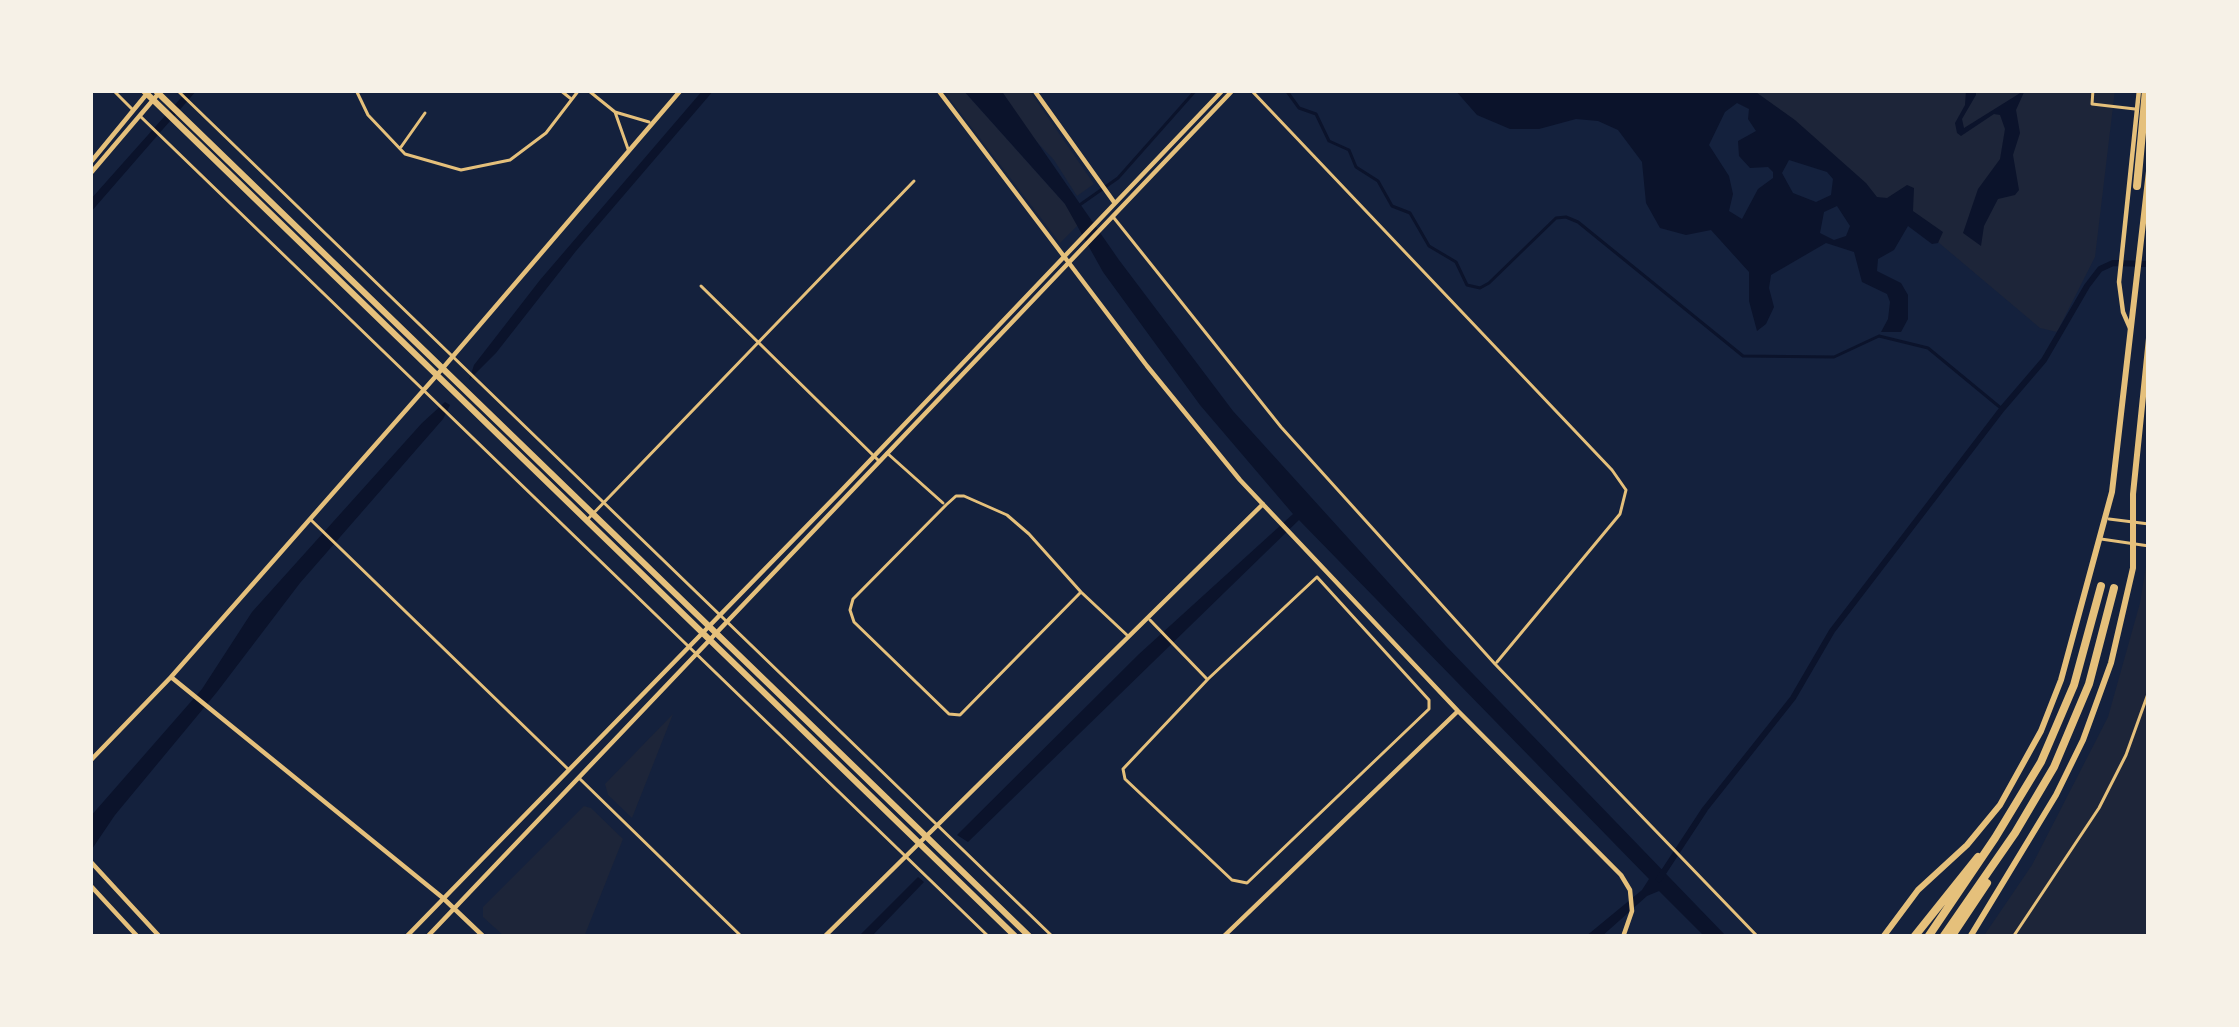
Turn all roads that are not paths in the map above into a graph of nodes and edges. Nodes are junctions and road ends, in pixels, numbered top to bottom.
1 (113, 90) edge
2 (177, 90) edge
3 (356, 90) edge
4 (560, 90) edge
5 (579, 90) edge
6 (681, 90) edge
7 (938, 90) edge
8 (1034, 90) edge
9 (1223, 90) edge
10 (1233, 90) edge
11 (1251, 90) edge
12 (2093, 90) edge
13 (2142, 90) edge
14 (590, 91) edge
15 (153, 92) edge
16 (572, 99) junction
17 (2137, 110) junction
18 (615, 112) junction
19 (137, 113) junction
20 (425, 113) dead end
21 (177, 117) junction
22 (652, 123) junction
23 (400, 148) junction
24 (628, 151) junction
25 (90, 163) edge
26 (2149, 171) edge
27 (90, 174) edge
28 (914, 181) dead end
29 (2137, 186) dead end
30 (1114, 202) junction
31 (1113, 216) junction
32 (1062, 256) junction
33 (1068, 264) junction
34 (700, 286) dead end
35 (2132, 333) junction
36 (758, 340) junction
37 (2148, 345) edge
38 (454, 356) junction
39 (443, 368) junction
40 (436, 376) junction
41 (424, 390) junction
42 (882, 448) junction
43 (888, 454) junction
44 (877, 459) junction
45 (604, 501) junction
46 (1263, 504) junction
47 (946, 506) junction
48 (592, 513) junction
49 (309, 518) junction
50 (2105, 518) junction
51 (584, 522) junction
52 (2133, 522) junction
53 (2149, 524) edge
54 (2099, 538) junction
55 (2133, 543) junction
56 (2149, 546) edge
57 (2101, 586) dead end
58 (2114, 588) dead end
59 (1081, 592) junction
60 (720, 614) junction
61 (1147, 617) junction
62 (728, 622) junction
63 (708, 626) junction
64 (700, 633) junction
65 (1128, 636) junction
66 (714, 638) junction
67 (688, 646) junction
68 (697, 655) junction
69 (1495, 664) junction
70 (171, 677) junction
71 (1208, 679) junction
72 (2149, 691) edge
73 (1458, 711) junction
74 (2141, 714) junction
75 (2149, 717) edge
76 (90, 760) edge
77 (568, 769) junction
78 (580, 778) junction
79 (938, 824) junction
80 (926, 836) junction
81 (1995, 838) junction
82 (918, 844) junction
83 (906, 856) junction
84 (90, 861) edge
85 (90, 886) edge
86 (443, 898) junction
87 (454, 909) junction
88 (138, 937) edge
89 (160, 937) edge
90 (406, 937) edge
91 (428, 937) edge
92 (484, 937) edge
93 (742, 937) edge
94 (824, 937) edge
95 (989, 937) edge
96 (1016, 937) edge
97 (1030, 937) edge
98 (1053, 937) edge
99 (1222, 937) edge
100 (1623, 937) edge
101 (1758, 937) edge
102 (1882, 937) edge
103 (1913, 937) edge
104 (1928, 937) edge
105 (1947, 937) edge
106 (1970, 937) edge
107 (2013, 937) edge

1 - 19 street
2 - 38 street
3 - 23 street
4 - 16 street
5 - 14 street
5 - 16 street
6 - 22 street
7 - 32 street
8 - 30 street
9 - 30 street
10 - 31 street
11 - 69 street
12 - 17 street
13 - 17 street
13 - 29 highway
14 - 18 street
15 - 19 street
15 - 21 main road
16 - 23 street
17 - 35 street
18 - 22 street
18 - 24 street
19 - 25 street
19 - 27 street
19 - 41 street
20 - 23 street
21 - 39 main road
21 - 40 main road
22 - 24 street
24 - 38 street
26 - 35 main road
28 - 36 street
30 - 32 street
31 - 33 street
31 - 69 street
32 - 33 street
32 - 42 street
33 - 43 street
33 - 46 street
34 - 36 street
35 - 50 main road
36 - 44 street
36 - 45 street
37 - 52 main road
38 - 39 street
38 - 45 street
39 - 40 street
39 - 48 main road
40 - 41 street
40 - 51 main road
41 - 49 street
41 - 67 street
42 - 43 street
42 - 44 street
43 - 44 street
43 - 47 street
44 - 60 street
44 - 62 street
45 - 48 street
45 - 60 street
46 - 61 street
46 - 73 street
47 - 59 street
47 - 59 street
48 - 51 street
48 - 63 main road
49 - 70 street
49 - 77 street
50 - 52 street
50 - 54 main road
51 - 64 main road
52 - 53 street
52 - 55 main road
54 - 55 street
54 - 102 main road
55 - 56 street
55 - 106 main road
57 - 81 highway
58 - 105 highway
59 - 65 street
60 - 62 street
60 - 63 street
61 - 65 street
61 - 71 street
62 - 66 street
62 - 79 street
63 - 64 street
63 - 66 main road
64 - 66 main road
64 - 67 street
65 - 79 street
66 - 68 street
66 - 80 main road
66 - 82 main road
67 - 68 street
67 - 77 street
68 - 78 street
68 - 83 street
69 - 101 street
70 - 76 street
70 - 86 street
71 - 71 street
72 - 74 street
73 - 99 street
73 - 100 street
74 - 75 street
74 - 107 street
77 - 86 street
78 - 87 street
78 - 93 street
79 - 80 street
79 - 98 street
80 - 82 street
80 - 97 main road
81 - 103 highway
81 - 104 highway
82 - 83 street
82 - 96 main road
83 - 94 street
83 - 95 street
84 - 89 street
85 - 88 street
86 - 87 street
86 - 90 street
87 - 91 street
87 - 92 street

